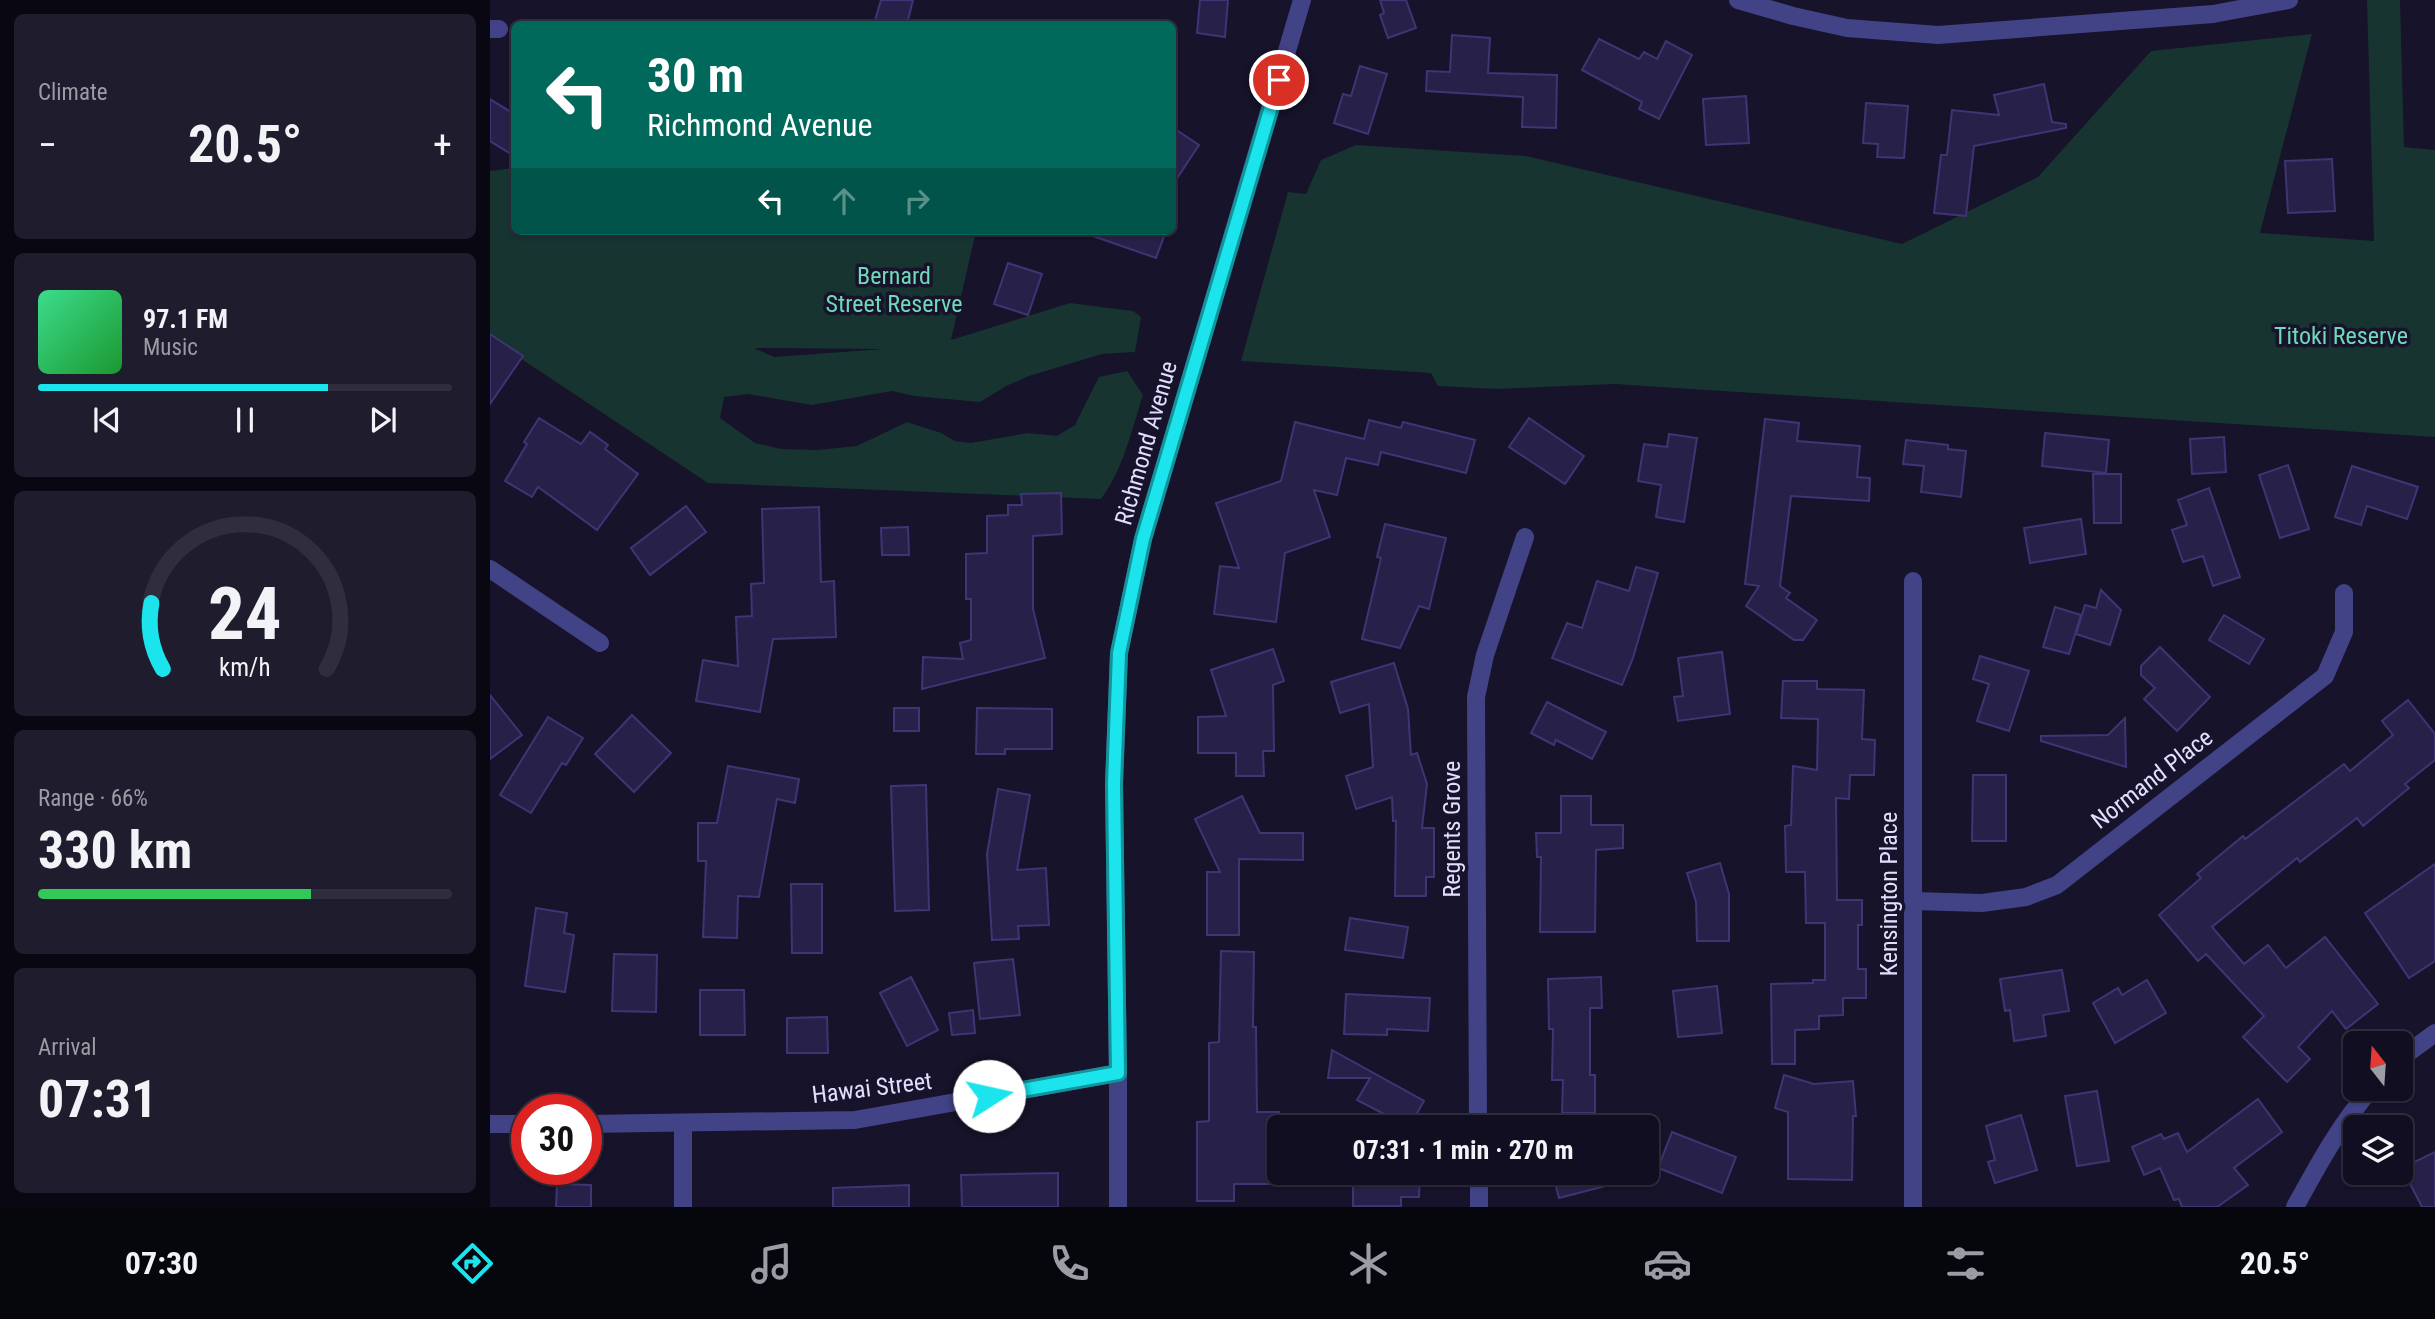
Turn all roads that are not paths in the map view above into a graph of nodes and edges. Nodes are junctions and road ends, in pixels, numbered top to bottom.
1 (1302, 0) edge
2 (1738, 0) edge
3 (2289, 0) edge
4 (1525, 537) dead end
5 (490, 569) edge
6 (1913, 581) dead end
7 (2344, 593) dead end
8 (600, 643) dead end
9 (1914, 901) junction
10 (2435, 1033) edge
11 (2413, 1049) edge
12 (1118, 1073) junction
13 (2361, 1101) edge
14 (1478, 1115) edge
15 (683, 1123) junction
16 (490, 1124) edge
17 (511, 1124) edge
18 (602, 1124) edge
19 (1479, 1185) edge
20 (683, 1207) edge
21 (1118, 1207) edge
22 (1479, 1207) edge
23 (1913, 1207) edge
24 (2295, 1207) edge

1 - 12 street, Richmond Avenue
2 - 3 street
4 - 14 street, Regents Grove
5 - 8 street
6 - 9 street, Kensington Place
7 - 9 street, Normand Place
9 - 23 street, Kensington Place
10 - 11 street
12 - 15 street, Hawai Street
12 - 21 street, Richmond Avenue
13 - 24 street
15 - 18 street, Hawai Street
15 - 20 street
16 - 17 street
19 - 22 street

